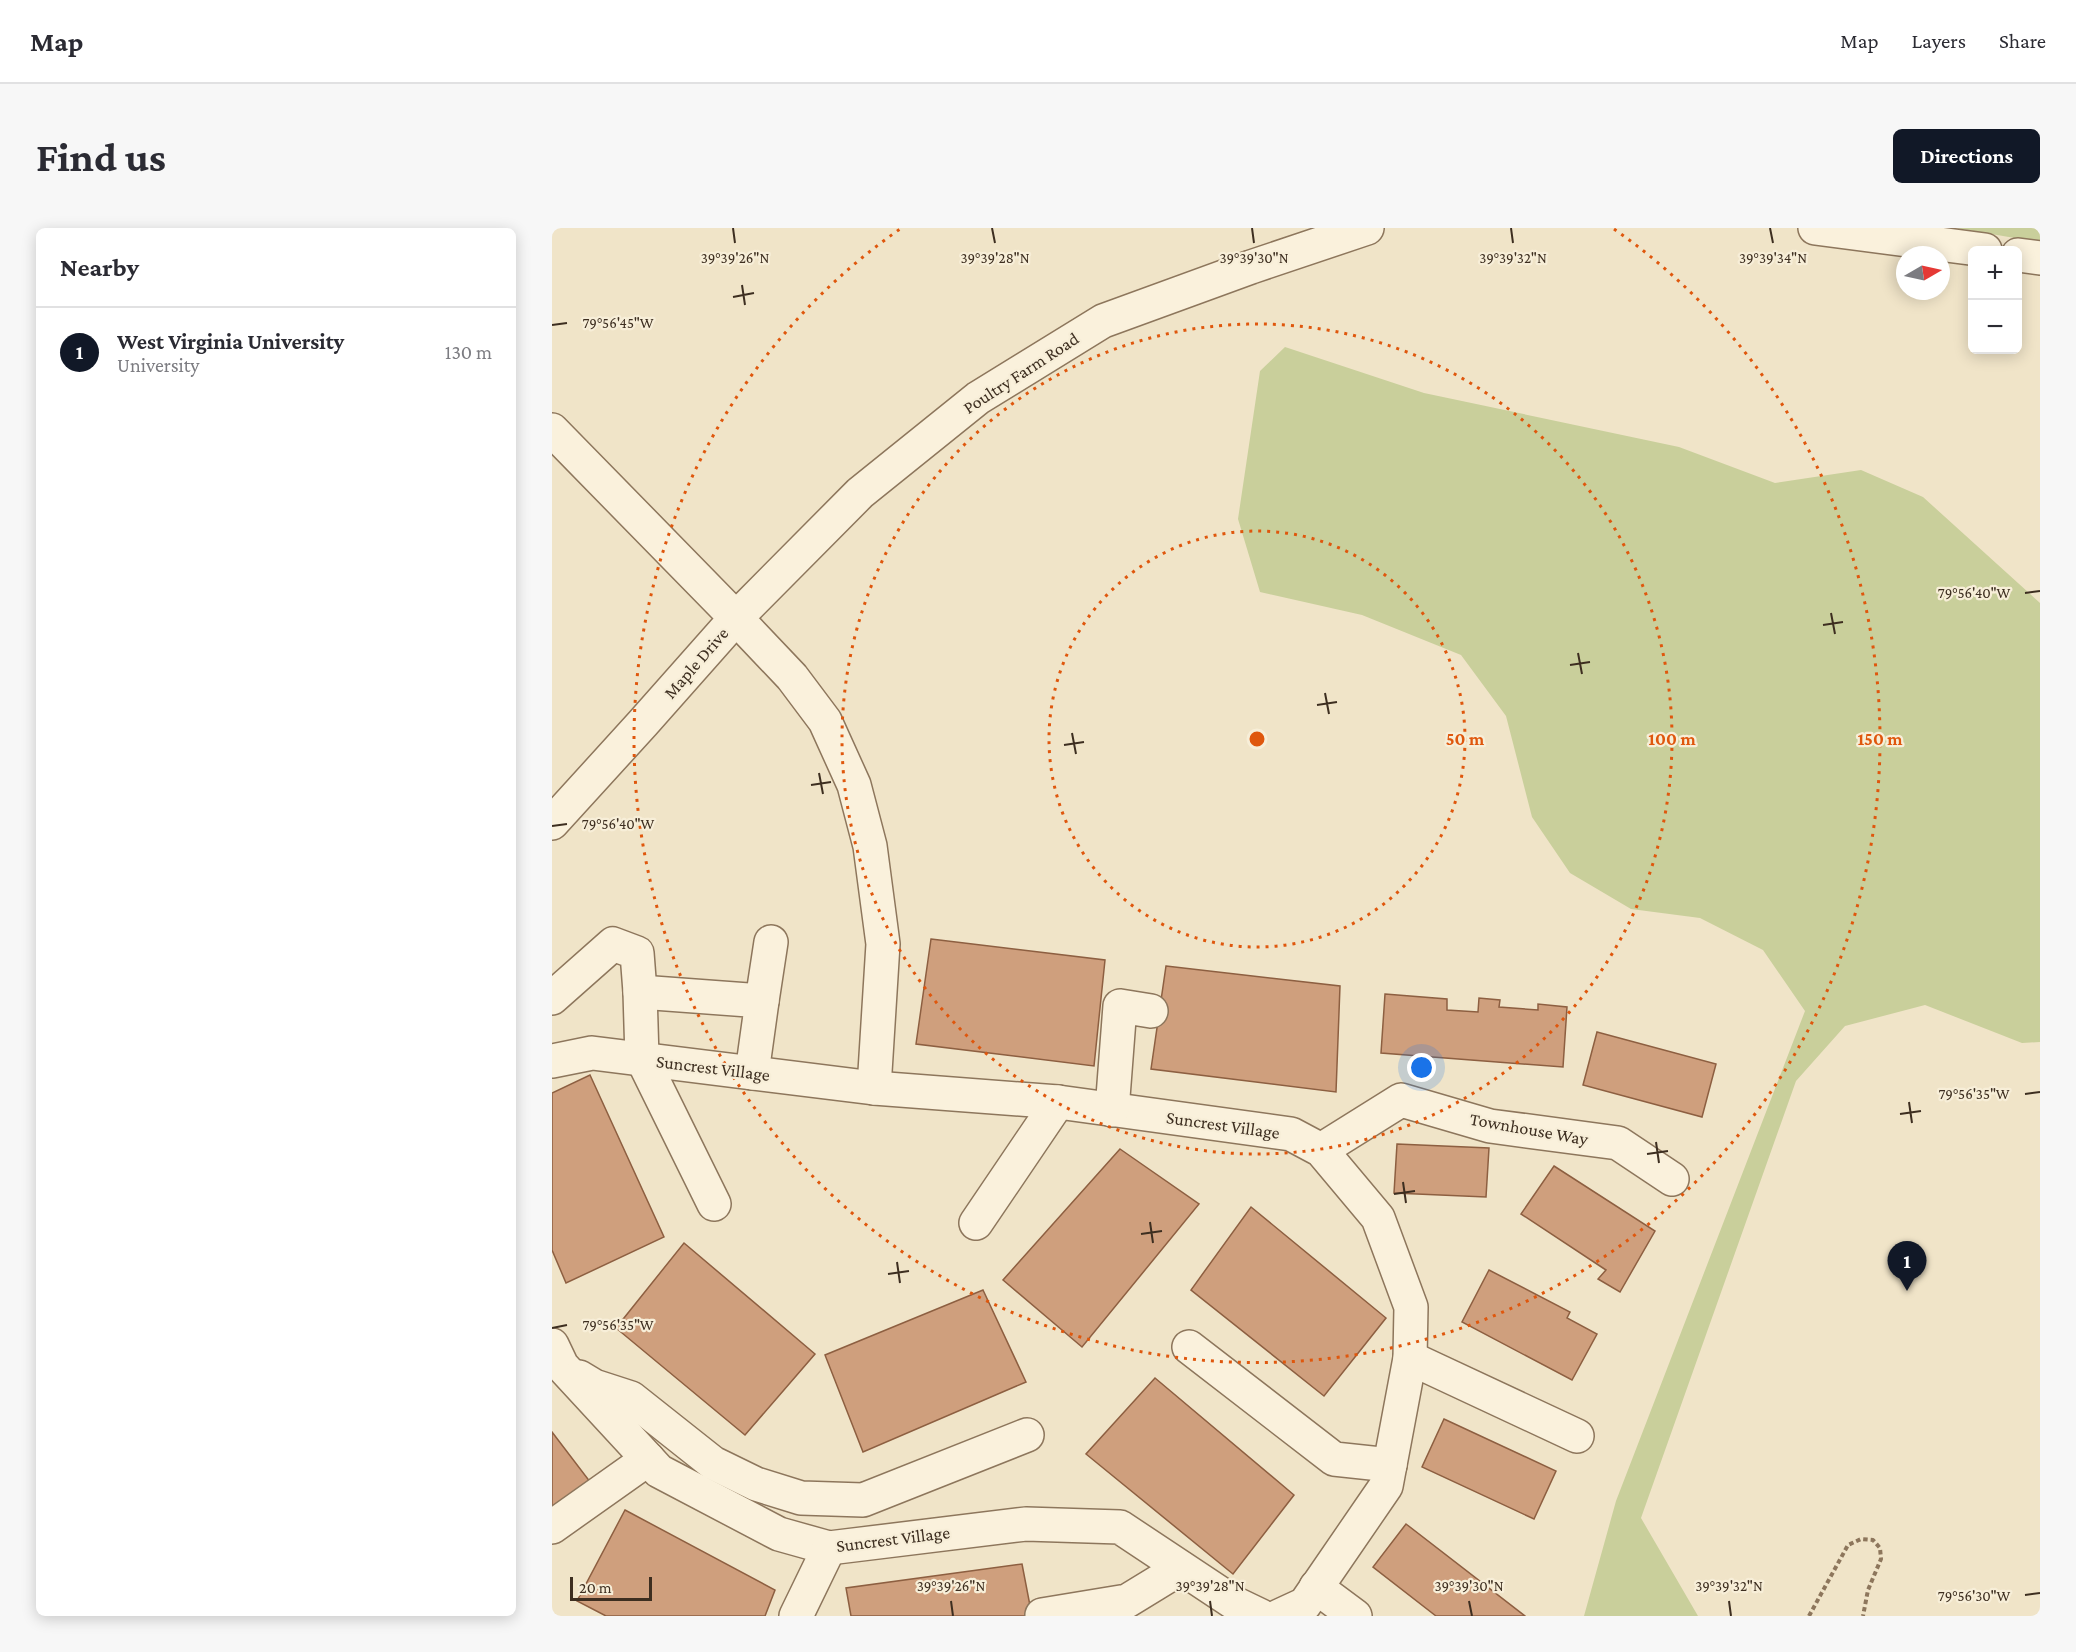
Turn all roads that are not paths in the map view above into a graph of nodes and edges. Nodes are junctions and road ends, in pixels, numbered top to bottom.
1 (1367, 228) edge
2 (1815, 228) edge
3 (1968, 248) edge
4 (2022, 256) edge
5 (2040, 258) edge
6 (552, 430) edge
7 (736, 618) junction
8 (552, 823) edge
9 (771, 942) dead end
10 (640, 992) junction
11 (552, 998) edge
12 (762, 1001) junction
13 (1151, 1011) dead end
14 (642, 1058) junction
15 (552, 1061) edge
16 (752, 1073) junction
17 (874, 1088) junction
18 (1058, 1102) junction
19 (1112, 1110) junction
20 (1321, 1150) junction
21 (1672, 1179) dead end
22 (714, 1204) dead end
23 (976, 1223) dead end
24 (1189, 1347) dead end
25 (557, 1355) edge
26 (1410, 1358) junction
27 (1027, 1435) dead end
28 (1577, 1436) dead end
29 (648, 1459) junction
30 (1390, 1465) junction
31 (552, 1527) edge
32 (830, 1548) junction
33 (1181, 1568) junction
34 (1316, 1587) junction
35 (1042, 1615) edge
36 (796, 1616) edge
37 (1261, 1616) edge
38 (1279, 1616) edge
39 (1355, 1616) edge

1 - 7 street, Poultry Farm Road
2 - 3 street
4 - 5 street
6 - 7 street, Maple Drive
7 - 8 street, Maple Drive
7 - 17 street
9 - 12 street
10 - 11 street
10 - 12 street
10 - 14 street
12 - 16 street
13 - 19 street
14 - 15 street, Suncrest Village
14 - 16 street, Suncrest Village
14 - 22 street
16 - 17 street, Suncrest Village
17 - 18 street, Suncrest Village
18 - 19 street, Suncrest Village
18 - 23 street
19 - 20 street, Suncrest Village
20 - 21 street, Townhouse Way
20 - 26 street, Suncrest Village
24 - 30 street
25 - 27 street, Suncrest Village
25 - 29 street, Suncrest Village
26 - 28 street
26 - 30 street, Suncrest Village
29 - 31 street
29 - 32 street, Suncrest Village
30 - 34 street, Suncrest Village
32 - 33 street, Suncrest Village
32 - 36 street
33 - 35 street
33 - 37 street, Suncrest Village
34 - 38 street, Suncrest Village
34 - 39 street

